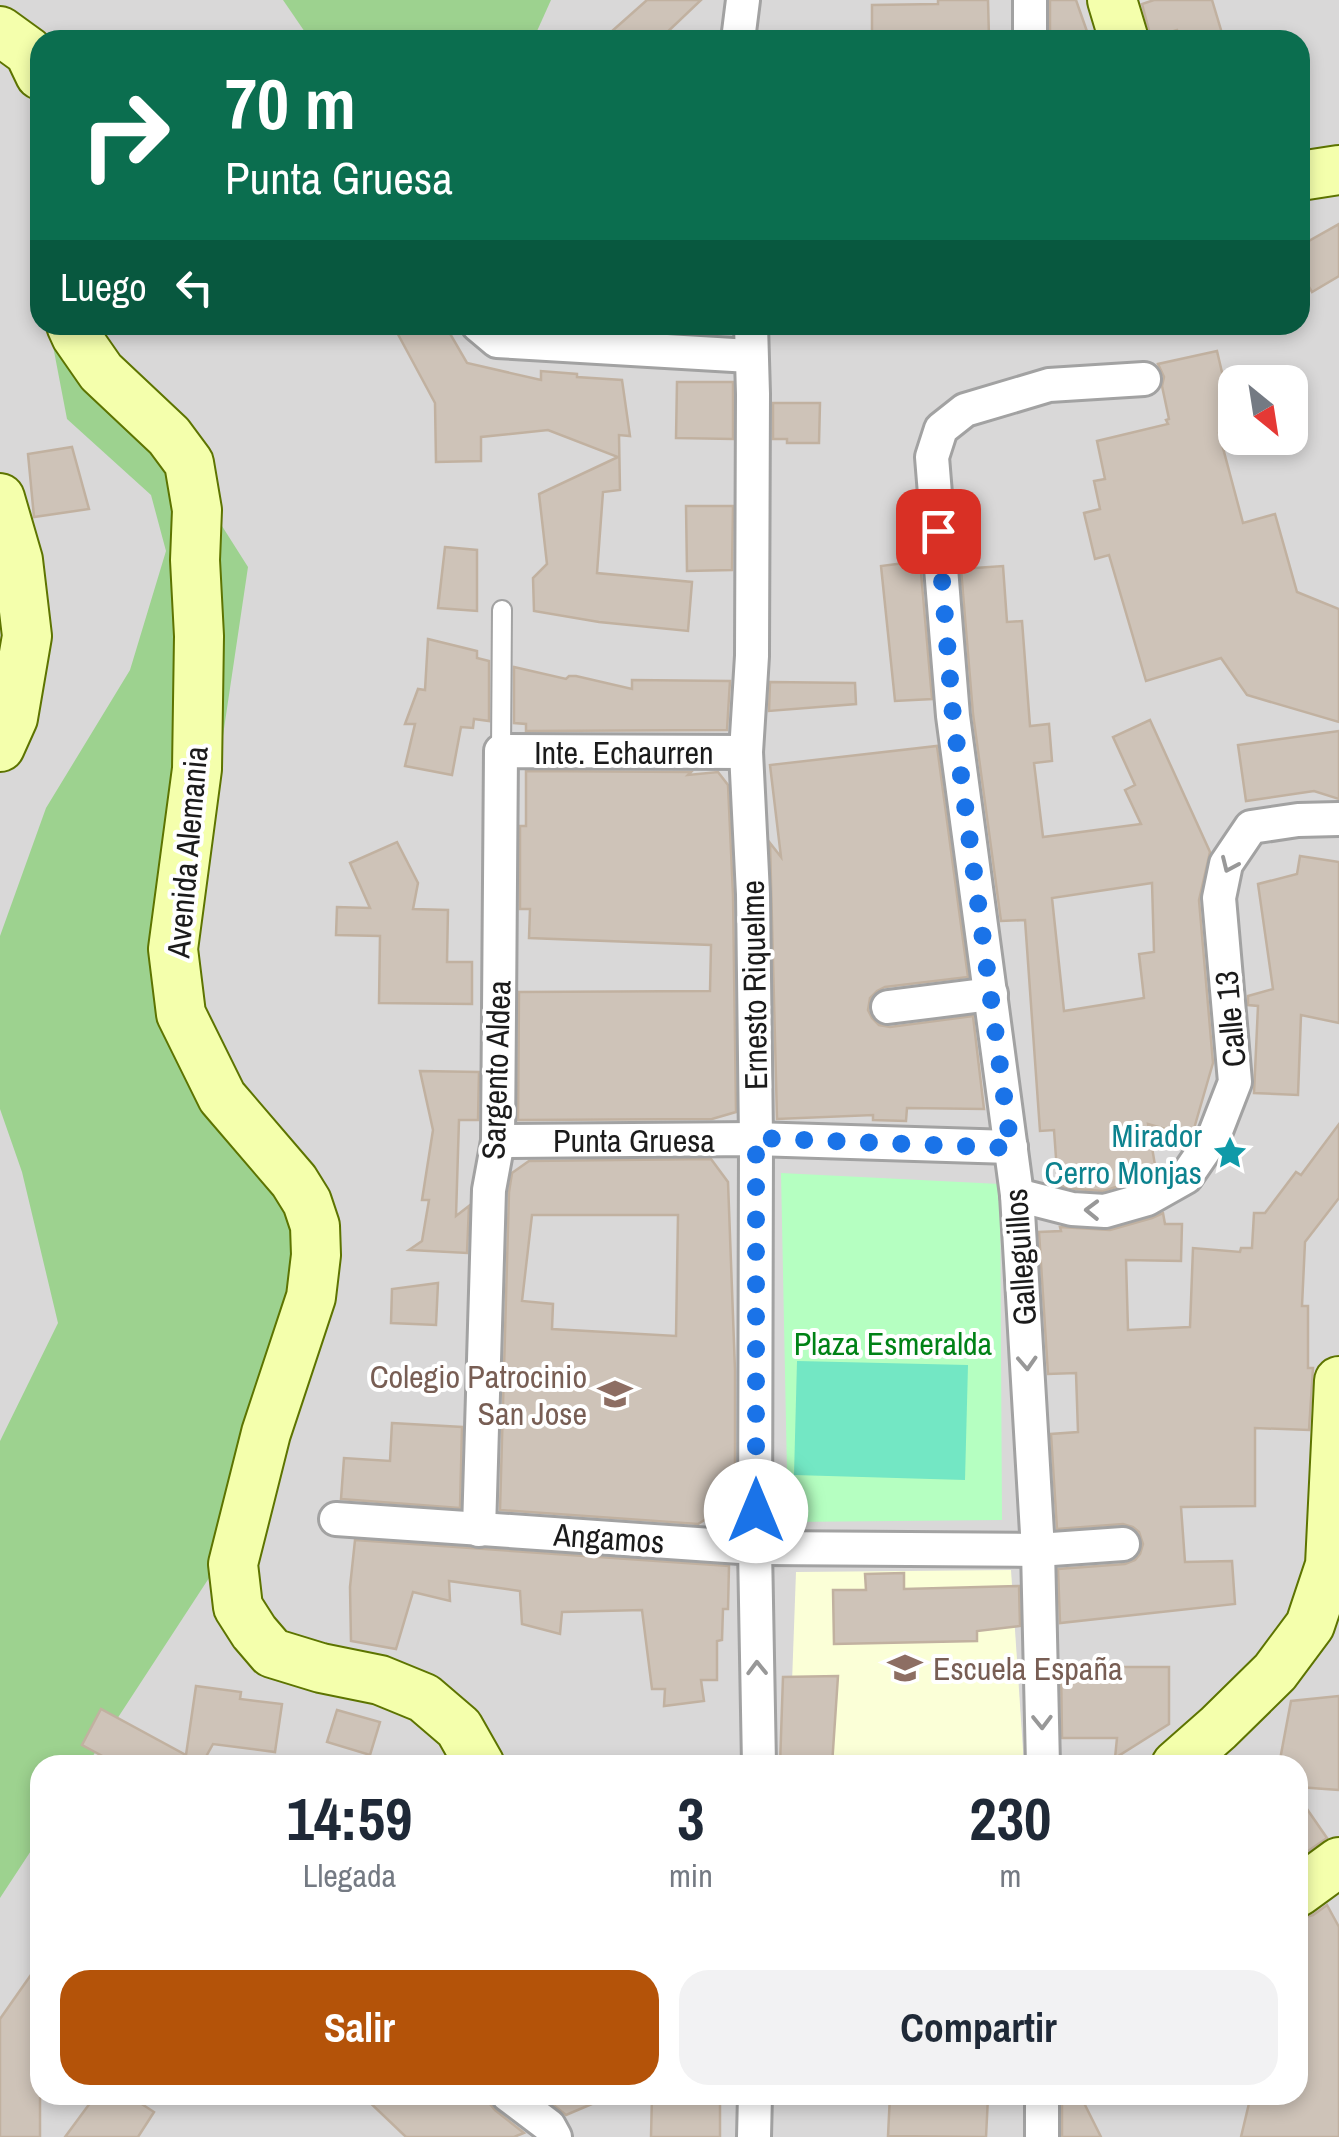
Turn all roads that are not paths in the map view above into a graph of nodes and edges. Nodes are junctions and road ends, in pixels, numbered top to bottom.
1 (743, 0) edge
2 (1030, 0) edge
3 (1112, 0) edge
4 (739, 30) edge
5 (1030, 30) edge
6 (1121, 30) edge
7 (4, 33) edge
8 (30, 54) edge
9 (1339, 170) edge
10 (1310, 174) edge
11 (76, 335) edge
12 (490, 335) edge
13 (751, 341) edge
14 (1144, 379) dead end
15 (0, 498) edge
16 (502, 610) dead end
17 (0, 747) edge
18 (501, 751) junction
19 (746, 752) junction
20 (1339, 819) edge
21 (990, 994) junction
22 (888, 1008) dead end
23 (756, 1138) junction
24 (498, 1141) junction
25 (1011, 1148) junction
26 (1017, 1195) junction
27 (1339, 1382) edge
28 (336, 1519) dead end
29 (479, 1530) junction
30 (1123, 1544) dead end
31 (756, 1548) junction
32 (1038, 1550) junction
33 (474, 1755) edge
34 (759, 1755) edge
35 (1043, 1755) edge
36 (1187, 1755) edge
37 (1339, 1862) edge
38 (1308, 1885) edge
39 (521, 2105) edge
40 (755, 2105) edge
41 (1042, 2105) edge
42 (556, 2137) edge
43 (754, 2137) edge
44 (1042, 2137) edge

1 - 4 street
2 - 5 street
3 - 6 main road
7 - 8 main road
9 - 10 main road
11 - 33 main road, Avenida Alemania
12 - 13 street
13 - 19 street, Ernesto Riquelme
14 - 21 street, Galleguillos
15 - 17 main road
16 - 18 lane, Sargento Aldea
18 - 19 street, Inte. Echaurren
18 - 24 street, Sargento Aldea
19 - 23 street, Ernesto Riquelme
20 -> 26 street, Calle 13
21 - 22 street
21 - 25 street, Galleguillos
23 - 24 street, Punta Gruesa
23 - 25 street, Punta Gruesa
23 - 31 street, Ernesto Riquelme
24 - 29 street, Sargento Aldea
25 - 26 street, Galleguillos
26 -> 32 street, Galleguillos
27 - 36 main road
28 - 29 street, Angamos
29 - 31 street, Angamos
30 - 32 street, Angamos
31 - 32 street, Angamos
34 -> 31 street, Ernesto Riquelme
32 -> 35 street, Galleguillos
37 - 38 main road
39 - 42 street
40 - 43 street
41 - 44 street

